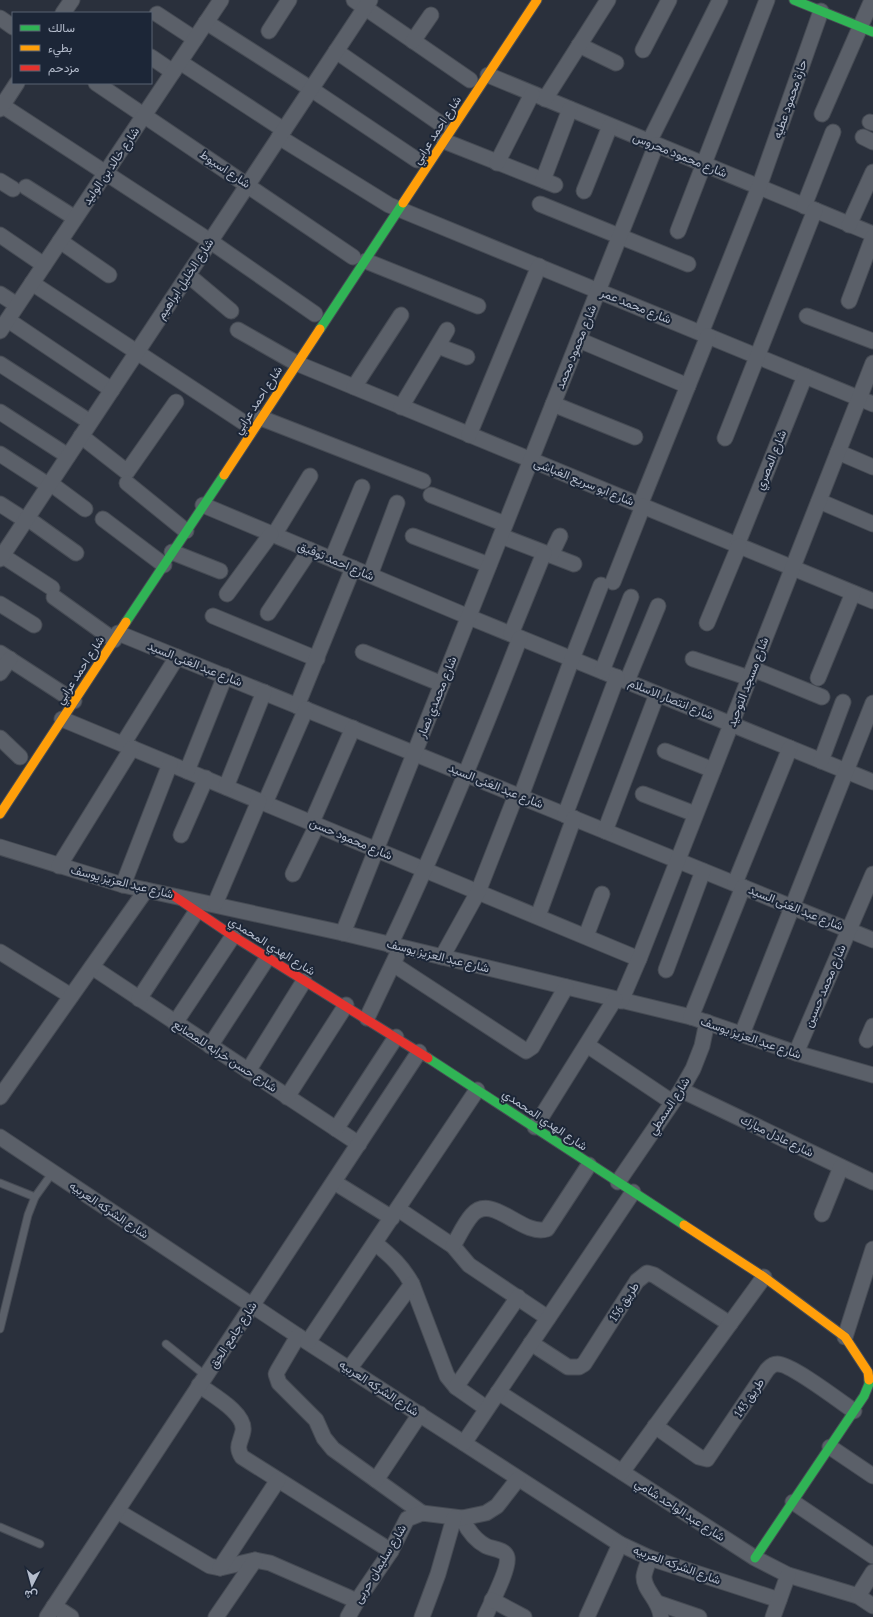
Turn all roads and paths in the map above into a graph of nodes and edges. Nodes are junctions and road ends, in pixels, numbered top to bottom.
1 (221, 0) edge
2 (289, 0) edge
3 (538, 0) edge
4 (608, 0) edge
5 (669, 0) edge
6 (720, 0) edge
7 (767, 0) edge
8 (872, 0) edge
9 (799, 1) edge
10 (363, 3) edge
11 (821, 11) junction
12 (157, 14) dead end
13 (430, 15) dead end
14 (0, 18) edge
15 (206, 22) junction
16 (12, 26) edge
17 (867, 30) edge
18 (269, 31) dead end
19 (195, 39) junction
20 (414, 41) junction
21 (579, 46) junction
22 (643, 50) dead end
23 (336, 51) junction
24 (152, 57) edge
25 (616, 63) dead end
26 (176, 67) junction
27 (475, 79) junction
28 (16, 84) edge
29 (98, 84) edge
30 (311, 89) junction
31 (539, 96) junction
32 (1, 106) edge
33 (570, 109) junction
34 (822, 114) dead end
35 (144, 115) junction
36 (610, 126) junction
37 (442, 128) junction
38 (833, 132) dead end
39 (282, 134) junction
40 (652, 143) junction
41 (417, 160) dead end
42 (497, 162) junction
43 (705, 165) junction
44 (873, 172) edge
45 (106, 173) junction
46 (0, 181) edge
47 (248, 184) junction
48 (759, 187) junction
49 (584, 191) dead end
50 (540, 204) dead end
51 (391, 206) junction
52 (809, 208) junction
53 (76, 218) junction
54 (849, 225) junction
55 (678, 231) dead end
56 (873, 234) edge
57 (0, 235) edge
58 (619, 236) junction
59 (873, 237) edge
60 (60, 241) junction
61 (210, 242) junction
62 (357, 258) junction
63 (688, 264) dead end
64 (44, 265) junction
65 (539, 266) junction
66 (109, 274) dead end
67 (188, 275) junction
68 (32, 282) junction
69 (598, 290) junction
70 (0, 294) edge
71 (850, 301) dead end
72 (17, 305) junction
73 (478, 306) dead end
74 (231, 311) dead end
75 (316, 314) dead end
76 (401, 315) dead end
77 (807, 316) dead end
78 (4, 325) edge
79 (238, 330) dead end
80 (447, 330) dead end
81 (704, 334) junction
82 (579, 340) junction
83 (873, 341) edge
84 (438, 346) junction
85 (137, 352) junction
86 (757, 356) junction
87 (467, 357) dead end
88 (289, 359) junction
89 (873, 363) edge
90 (0, 364) edge
91 (805, 376) junction
92 (688, 386) junction
93 (354, 387) junction
94 (112, 390) junction
95 (866, 401) edge
96 (176, 402) dead end
97 (553, 404) junction
98 (401, 406) junction
99 (0, 412) edge
100 (248, 421) junction
101 (90, 422) junction
102 (469, 435) junction
103 (81, 436) junction
104 (635, 437) dead end
105 (725, 438) dead end
106 (838, 452) junction
107 (0, 454) edge
108 (68, 456) junction
109 (531, 460) junction
110 (873, 467) edge
111 (310, 476) dead end
112 (423, 481) dead end
113 (127, 483) dead end
114 (49, 484) junction
115 (362, 487) dead end
116 (431, 495) dead end
117 (819, 501) junction
118 (397, 503) dead end
119 (0, 504) edge
120 (203, 505) junction
121 (641, 506) junction
122 (85, 509) dead end
123 (103, 518) dead end
124 (26, 519) junction
125 (873, 524) edge
126 (179, 525) junction
127 (503, 530) junction
128 (273, 534) junction
129 (412, 536) dead end
130 (560, 536) dead end
131 (738, 546) junction
132 (310, 550) junction
133 (172, 552) junction
134 (76, 553) dead end
135 (547, 554) junction
136 (1, 556) edge
137 (156, 559) junction
138 (332, 559) junction
139 (574, 564) dead end
140 (489, 565) junction
141 (353, 568) junction
142 (792, 568) junction
143 (220, 571) dead end
144 (370, 575) junction
145 (854, 593) junction
146 (227, 594) dead end
147 (631, 597) dead end
148 (873, 601) edge
149 (0, 604) edge
150 (658, 606) dead end
151 (268, 613) dead end
152 (213, 616) dead end
153 (469, 617) junction
154 (707, 623) dead end
155 (34, 626) dead end
156 (108, 633) junction
157 (516, 636) junction
158 (363, 652) dead end
159 (5, 656) edge
160 (177, 657) junction
161 (317, 659) junction
162 (572, 659) junction
163 (693, 659) dead end
164 (602, 672) junction
165 (751, 673) junction
166 (0, 674) edge
167 (224, 676) junction
168 (818, 678) dead end
169 (622, 679) junction
170 (442, 684) junction
171 (264, 692) junction
172 (657, 694) junction
173 (65, 695) junction
174 (822, 697) dead end
175 (843, 702) dead end
176 (873, 703) edge
177 (302, 707) junction
178 (62, 719) junction
179 (732, 724) junction
180 (353, 728) junction
181 (0, 738) edge
182 (128, 746) junction
183 (790, 748) junction
184 (665, 751) dead end
185 (415, 753) junction
186 (20, 757) dead end
187 (821, 761) junction
188 (170, 764) junction
189 (713, 770) junction
190 (187, 771) junction
191 (846, 771) junction
192 (467, 774) junction
193 (206, 778) junction
194 (873, 782) edge
195 (226, 787) junction
196 (643, 794) dead end
197 (518, 796) junction
198 (262, 802) junction
199 (0, 814) edge
200 (696, 814) junction
201 (570, 816) junction
202 (315, 824) junction
203 (605, 831) junction
204 (181, 835) dead end
205 (0, 847) edge
206 (377, 849) junction
207 (677, 860) junction
208 (59, 866) junction
209 (425, 870) junction
210 (703, 871) junction
211 (293, 874) dead end
212 (873, 874) edge
213 (123, 885) junction
214 (739, 885) junction
215 (146, 890) junction
216 (478, 892) junction
217 (171, 894) junction
218 (602, 894) dead end
219 (215, 904) junction
220 (791, 907) junction
221 (196, 912) junction
222 (538, 916) junction
223 (849, 930) junction
224 (343, 933) junction
225 (233, 936) junction
226 (586, 936) junction
227 (873, 940) edge
228 (395, 946) junction
229 (0, 952) edge
230 (268, 957) junction
231 (442, 957) junction
232 (639, 959) junction
233 (393, 964) junction
234 (92, 968) junction
235 (666, 970) dead end
236 (304, 980) junction
237 (566, 987) junction
238 (71, 996) junction
239 (139, 999) junction
240 (618, 1000) junction
241 (346, 1005) junction
242 (691, 1017) junction
243 (367, 1018) junction
244 (707, 1022) junction
245 (175, 1023) junction
246 (873, 1026) edge
247 (742, 1034) junction
248 (396, 1037) junction
249 (867, 1040) dead end
250 (587, 1045) junction
251 (210, 1046) junction
252 (419, 1052) junction
253 (796, 1054) junction
254 (248, 1071) junction
255 (873, 1075) edge
256 (477, 1090) junction
257 (677, 1096) junction
258 (0, 1097) edge
259 (287, 1097) junction
260 (535, 1127) junction
261 (336, 1129) junction
262 (0, 1137) edge
263 (359, 1144) junction
264 (589, 1164) junction
265 (841, 1167) junction
266 (53, 1172) junction
267 (334, 1182) junction
268 (618, 1182) junction
269 (873, 1182) edge
270 (0, 1183) edge
271 (633, 1192) junction
272 (35, 1198) junction
273 (395, 1213) junction
274 (822, 1214) dead end
275 (374, 1244) junction
276 (452, 1246) junction
277 (873, 1249) edge
278 (764, 1278) junction
279 (412, 1284) junction
280 (518, 1297) junction
281 (252, 1305) junction
282 (548, 1318) junction
283 (730, 1324) junction
284 (0, 1329) edge
285 (845, 1338) junction
286 (303, 1339) junction
287 (531, 1343) junction
288 (166, 1344) dead end
289 (349, 1369) junction
290 (203, 1381) junction
291 (456, 1387) junction
292 (498, 1392) junction
293 (869, 1400) edge
294 (486, 1408) junction
295 (854, 1411) junction
296 (420, 1414) junction
297 (655, 1426) junction
298 (464, 1443) junction
299 (830, 1447) junction
300 (622, 1472) junction
301 (873, 1476) edge
302 (518, 1479) junction
303 (278, 1480) junction
304 (376, 1480) junction
305 (793, 1502) junction
306 (117, 1510) junction
307 (422, 1513) junction
308 (458, 1518) junction
309 (0, 1527) edge
310 (40, 1544) dead end
311 (620, 1544) junction
312 (390, 1551) junction
313 (873, 1556) edge
314 (650, 1558) junction
315 (755, 1558) junction
316 (255, 1560) junction
317 (220, 1568) junction
318 (873, 1572) edge
319 (788, 1576) junction
320 (858, 1596) junction
321 (492, 1600) junction
322 (779, 1600) junction
323 (357, 1601) junction
324 (873, 1606) edge
325 (660, 1610) edge
326 (51, 1611) edge
327 (71, 1617) edge
328 (216, 1617) edge
329 (348, 1617) edge
330 (422, 1617) edge
331 (485, 1617) edge
332 (524, 1617) edge
333 (587, 1617) edge
334 (699, 1617) edge
335 (773, 1617) edge

1 - 15 street, شارع خالد بن الوليد
2 - 18 street
3 - 27 street, شارع احمد عرابي
4 - 21 street
5 - 22 street
6 - 40 street, شارع محمود محمد
7 - 43 street
8 - 17 street
9 - 11 street
10 - 20 street, شارع محمود محروس
10 - 23 street, شارع الخليل ابراهيم
11 - 17 street
11 - 48 street, حارة محمود عطيه
12 - 19 street
13 - 20 street
14 - 16 street
15 - 19 street, شارع خالد بن الوليد
15 - 30 street
17 - 34 street
19 - 26 street, شارع خالد بن الوليد
20 - 27 street, شارع محمود محروس
21 - 25 street
21 - 31 street
23 - 30 street, شارع الخليل ابراهيم
23 - 37 street
24 - 26 street, شارع محمد عمر
26 - 35 street, شارع خالد بن الوليد
26 - 39 street, شارع محمد عمر
27 - 31 street, شارع محمود محروس
27 - 37 street, شارع احمد عرابي
28 - 32 street
29 - 35 street, شارع اسيوط
30 - 39 street, شارع الخليل ابراهيم
30 - 41 street
31 - 33 street, شارع محمود محروس
31 - 42 street
32 - 45 street
33 - 36 street, شارع محمود محروس
33 - 42 street
35 - 45 street, شارع خالد بن الوليد
35 - 47 street, شارع اسيوط
36 - 40 street, شارع محمود محروس
36 - 49 street
37 - 42 street
37 - 51 street, شارع احمد عرابي
38 - 52 street
39 - 47 street, شارع الخليل ابراهيم
39 - 51 street, شارع محمد عمر
40 - 43 street, شارع محمود محروس
40 - 58 street, شارع محمود محمد
43 - 48 street, شارع محمود محروس
43 - 55 street
44 - 54 street
45 - 53 street, شارع خالد بن الوليد
45 - 61 street
46 - 53 street
47 - 61 street, شارع الخليل ابراهيم
47 - 62 street, شارع اسيوط
48 - 52 street, شارع محمود محروس
48 - 81 street, حارة محمود عطيه
50 - 58 street
51 - 62 street, شارع احمد عرابي
51 - 65 street, شارع محمد عمر
52 - 54 street, شارع محمود محروس
52 - 86 street
53 - 60 street, شارع خالد بن الوليد
54 - 56 street, شارع محمود محروس
57 - 64 street
58 - 63 street
58 - 69 street, شارع محمود محمد
59 - 71 street
60 - 64 street, شارع خالد بن الوليد
60 - 66 street
61 - 67 street, شارع الخليل ابراهيم
61 - 75 street
62 - 73 street, شارع اسيوط
62 - 88 street, شارع احمد عرابي
64 - 68 street, شارع خالد بن الوليد
65 - 69 street, شارع محمد عمر
65 - 102 street
67 - 74 street
67 - 85 street, شارع الخليل ابراهيم
68 - 72 street, شارع خالد بن الوليد
68 - 85 street
69 - 81 street, شارع محمد عمر
69 - 82 street, شارع محمود محمد
70 - 72 street
72 - 78 street, شارع خالد بن الوليد
76 - 93 street
77 - 83 street
78 - 94 street
79 - 88 street, شارع ابو سريع الغباشى
80 - 84 street
81 - 86 street, شارع محمد عمر
81 - 92 street, حارة محمود عطيه
82 - 92 street
82 - 97 street, شارع محمود محمد
84 - 87 street
84 - 98 street
85 - 94 street, شارع الخليل ابراهيم
85 - 100 street
86 - 91 street, شارع محمد عمر
86 - 105 street
88 - 93 street, شارع ابو سريع الغباشى
88 - 100 street, شارع احمد عرابي
89 - 95 street, شارع مسجد التوحيد
90 - 101 street
91 - 95 street, شارع محمد عمر
91 - 131 street, شارع المصري
92 - 121 street, حارة محمود عطيه
93 - 98 street, شارع ابو سريع الغباشى
94 - 101 street, شارع الخليل ابراهيم
95 - 106 street, شارع مسجد التوحيد
96 - 103 street
97 - 104 street
97 - 109 street, شارع محمود محمد
98 - 102 street, شارع ابو سريع الغباشى
99 - 108 street
100 - 112 street
100 - 120 street, شارع احمد عرابي
101 - 103 street, شارع الخليل ابراهيم
102 - 109 street, شارع ابو سريع الغباشى
103 - 108 street, شارع الخليل ابراهيم
106 - 110 street
106 - 117 street, شارع مسجد التوحيد
107 - 114 street
108 - 114 street, شارع الخليل ابراهيم
109 - 121 street, شارع ابو سريع الغباشى
109 - 127 street, شارع محمدي نصار
111 - 128 street
113 - 126 street
114 - 122 street
114 - 124 street, شارع الخليل ابراهيم
115 - 138 street
116 - 127 street
117 - 125 street
117 - 142 street, شارع مسجد التوحيد
118 - 144 street
119 - 124 street
120 - 126 street, شارع احمد عرابي
120 - 128 street, شارع احمد توفيق
121 - 131 street, شارع ابو سريع الغباشى
121 - 162 street, حارة محمود عطيه
123 - 137 street
124 - 134 street
124 - 136 street, شارع الخليل ابراهيم
126 - 133 street, شارع احمد عرابي
127 - 135 street
127 - 140 street, شارع محمدي نصار
128 - 132 street, شارع احمد توفيق
128 - 146 street
129 - 140 street
130 - 135 street
131 - 142 street, شارع ابو سريع الغباشى
131 - 154 street, شارع المصري
132 - 138 street, شارع احمد توفيق
132 - 151 street
133 - 137 street, شارع احمد عرابي
133 - 143 street
135 - 139 street
135 - 157 street
136 - 156 street, شارع عبد الغنى السيد
137 - 156 street, شارع احمد عرابي
138 - 141 street, شارع احمد توفيق
140 - 153 street, شارع محمدي نصار
141 - 144 street, شارع احمد توفيق
141 - 161 street
142 - 145 street, شارع ابو سريع الغباشى
142 - 165 street, شارع مسجد التوحيد
144 - 153 street, شارع احمد توفيق
145 - 148 street, شارع ابو سريع الغباشى
145 - 168 street
147 - 164 street
149 - 155 street
150 - 169 street
152 - 161 street
153 - 157 street, شارع انتصار الاسلام
153 - 170 street, شارع محمدي نصار
156 - 160 street, شارع عبد الغنى السيد
156 - 173 street, شارع احمد عرابي
157 - 162 street, شارع انتصار الاسلام
157 - 192 street
158 - 170 street
159 - 166 street
159 - 173 street
160 - 167 street, شارع عبد الغنى السيد
160 - 182 street
161 - 177 street
162 - 164 street, شارع انتصار الاسلام
162 - 197 street, حارة محمود عطيه
163 - 165 street
164 - 169 street, شارع انتصار الاسلام
165 - 174 street
165 - 179 street, شارع مسجد التوحيد
167 - 171 street, شارع عبد الغنى السيد
167 - 190 street
169 - 172 street, شارع انتصار الاسلام
169 - 201 street
170 - 185 street, شارع محمدي نصار
171 - 177 street, شارع عبد الغنى السيد
171 - 195 street
172 - 179 street, شارع انتصار الاسلام
172 - 203 street
173 - 178 street, شارع احمد عرابي
175 - 187 street
176 - 191 street
177 - 180 street, شارع عبد الغنى السيد
177 - 198 street
178 - 182 street, شارع محمود حسن
178 - 199 street, شارع احمد عرابي
179 - 183 street, شارع انتصار الاسلام
179 - 189 street, شارع مسجد التوحيد
180 - 185 street, شارع عبد الغنى السيد
180 - 202 street
181 - 186 street
182 - 188 street, شارع محمود حسن
182 - 208 street
183 - 187 street, شارع انتصار الاسلام
183 - 214 street
184 - 189 street
185 - 192 street, شارع عبد الغنى السيد
185 - 206 street, شارع محمدي نصار
187 - 191 street, شارع انتصار الاسلام
188 - 190 street, شارع محمود حسن
188 - 213 street
189 - 200 street, شارع مسجد التوحيد
190 - 193 street, شارع محمود حسن
191 - 194 street, شارع انتصار الاسلام
191 - 220 street
192 - 197 street, شارع عبد الغنى السيد
192 - 209 street
193 - 195 street, شارع محمود حسن
193 - 204 street
195 - 198 street, شارع محمود حسن
196 - 200 street
197 - 201 street, شارع عبد الغنى السيد
197 - 216 street, حارة محمود عطيه
198 - 202 street, شارع محمود حسن
198 - 219 street
200 - 207 street, شارع مسجد التوحيد
201 - 203 street, شارع عبد الغنى السيد
201 - 222 street
202 - 206 street, شارع محمود حسن
202 - 211 street
203 - 207 street, شارع عبد الغنى السيد
205 - 208 street, شارع عبد العزيز يوسف
206 - 209 street, شارع محمود حسن
206 - 224 street, شارع محمدي نصار
207 - 210 street, شارع عبد الغنى السيد
207 - 232 street, شارع مسجد التوحيد
208 - 213 street, شارع عبد العزيز يوسف
209 - 216 street, شارع محمود حسن
209 - 228 street
210 - 214 street, شارع عبد الغنى السيد
210 - 235 street
212 - 223 street, شارع محمد حسين
213 - 215 street, شارع عبد العزيز يوسف
214 - 220 street, شارع عبد الغنى السيد
214 - 242 street
215 - 217 street, شارع عبد العزيز يوسف
215 - 234 street
216 - 222 street, شارع محمود حسن
216 - 231 street, حارة محمود عطيه
217 - 219 street, شارع عبد العزيز يوسف
217 - 221 street, شارع الهدي المحمدي
218 - 226 street
219 - 224 street, شارع عبد العزيز يوسف
220 - 223 street, شارع عبد الغنى السيد
220 - 247 street
221 - 225 street, شارع الهدي المحمدي
221 - 239 street
222 - 226 street, شارع محمود حسن
223 - 227 street, شارع عبد الغنى السيد
223 - 253 street, شارع محمد حسين
224 - 228 street, شارع عبد العزيز يوسف
225 - 230 street, شارع الهدي المحمدي
225 - 245 street
226 - 232 street, شارع محمود حسن
228 - 231 street, شارع عبد العزيز يوسف
228 - 233 street
229 - 238 street
230 - 236 street, شارع الهدي المحمدي
230 - 251 street
231 - 237 street, شارع عبد العزيز يوسف
232 - 240 street, شارع مسجد التوحيد
233 - 237 street
233 - 243 street
234 - 238 street
234 - 239 street, شارع حسن خرابه للمصانع
236 - 241 street, شارع الهدي المحمدي
236 - 254 street
237 - 240 street, شارع عبد العزيز يوسف
238 - 258 street
239 - 245 street, شارع حسن خرابه للمصانع
240 - 242 street, شارع عبد العزيز يوسف
240 - 250 street, شارع مسجد التوحيد
241 - 243 street, شارع الهدي المحمدي
241 - 259 street
242 - 244 street, شارع عبد العزيز يوسف
243 - 248 street, شارع الهدي المحمدي
244 - 247 street, شارع عبد العزيز يوسف
244 - 257 street, شارع السمطي
245 - 251 street, شارع حسن خرابه للمصانع
246 - 249 street
247 - 253 street, شارع عبد العزيز يوسف
248 - 252 street, شارع الهدي المحمدي
248 - 261 street
250 - 257 street, شارع عادل مبارك
250 - 260 street, شارع مسجد التوحيد
251 - 254 street, شارع حسن خرابه للمصانع
252 - 256 street, شارع الهدي المحمدي
252 - 263 street, شارع جامع الحق
253 - 255 street, شارع عبد العزيز يوسف
254 - 259 street, شارع حسن خرابه للمصانع
256 - 260 street, شارع الهدي المحمدي
256 - 273 street
257 - 265 street, شارع عادل مبارك
257 - 268 street, شارع السمطي
259 - 261 street, شارع حسن خرابه للمصانع
260 - 264 street, شارع الهدي المحمدي
261 - 263 street, شارع حسن خرابه للمصانع
262 - 266 street, شارع الشركه العربيه
263 - 267 street, شارع جامع الحق
264 - 268 street, شارع الهدي المحمدي
264 - 276 street
265 - 269 street, شارع عادل مبارك
265 - 274 street
266 - 272 lane
266 - 281 street, شارع الشركه العربيه
267 - 273 street
267 - 281 street, شارع جامع الحق
268 - 271 street, شارع الهدي المحمدي
270 - 272 lane
271 - 278 street, شارع الهدي المحمدي
271 - 282 street
272 - 284 lane
273 - 275 street
273 - 276 street
275 - 279 street
275 - 286 street
276 - 280 street
277 - 285 street
278 - 283 street
278 - 285 street, شارع الهدي المحمدي
279 - 289 street
279 - 291 street
280 - 282 street
280 - 291 street
281 - 286 street, شارع الشركه العربيه
281 - 290 street, شارع جامع الحق
282 - 287 street
283 - 287 street, طريق 156
283 - 297 street
285 - 293 street, شارع الهدي المحمدي
286 - 289 street, شارع الشركه العربيه
286 - 304 street
287 - 292 street
288 - 290 lane
289 - 296 street, شارع الشركه العربيه
290 - 303 street
290 - 306 street, شارع جامع الحق
291 - 294 street
292 - 294 street
292 - 300 street, شارع عبد الواحد شامي
293 - 295 street
294 - 298 street
295 - 297 street, طريق 143
295 - 299 street
296 - 298 street, شارع الشركه العربيه
296 - 304 street
297 - 300 street
298 - 302 street, شارع الشركه العربيه
299 - 301 street
299 - 305 street
300 - 315 street, شارع عبد الواحد شامي
302 - 308 street
302 - 311 street, شارع الشركه العربيه
303 - 312 street
303 - 317 street
304 - 307 street
305 - 313 street
305 - 315 street
306 - 317 street
306 - 326 street, شارع جامع الحق
307 - 308 street
307 - 312 street, شارع سليمان حربى
308 - 321 street
308 - 330 street
309 - 310 lane
311 - 314 street, شارع الشركه العربيه
311 - 333 street
312 - 323 street, شارع سليمان حربى
314 - 322 street, شارع الشركه العربيه
314 - 325 street
315 - 319 street, شارع عبد الواحد شامي
316 - 317 street
316 - 323 street
316 - 328 street
318 - 320 street
319 - 320 street, شارع عبد الواحد شامي
319 - 322 street
320 - 324 street, شارع عبد الواحد شامي
321 - 331 street
321 - 332 street
322 - 335 street
323 - 329 street, شارع سليمان حربى
325 - 334 street
326 - 327 street

